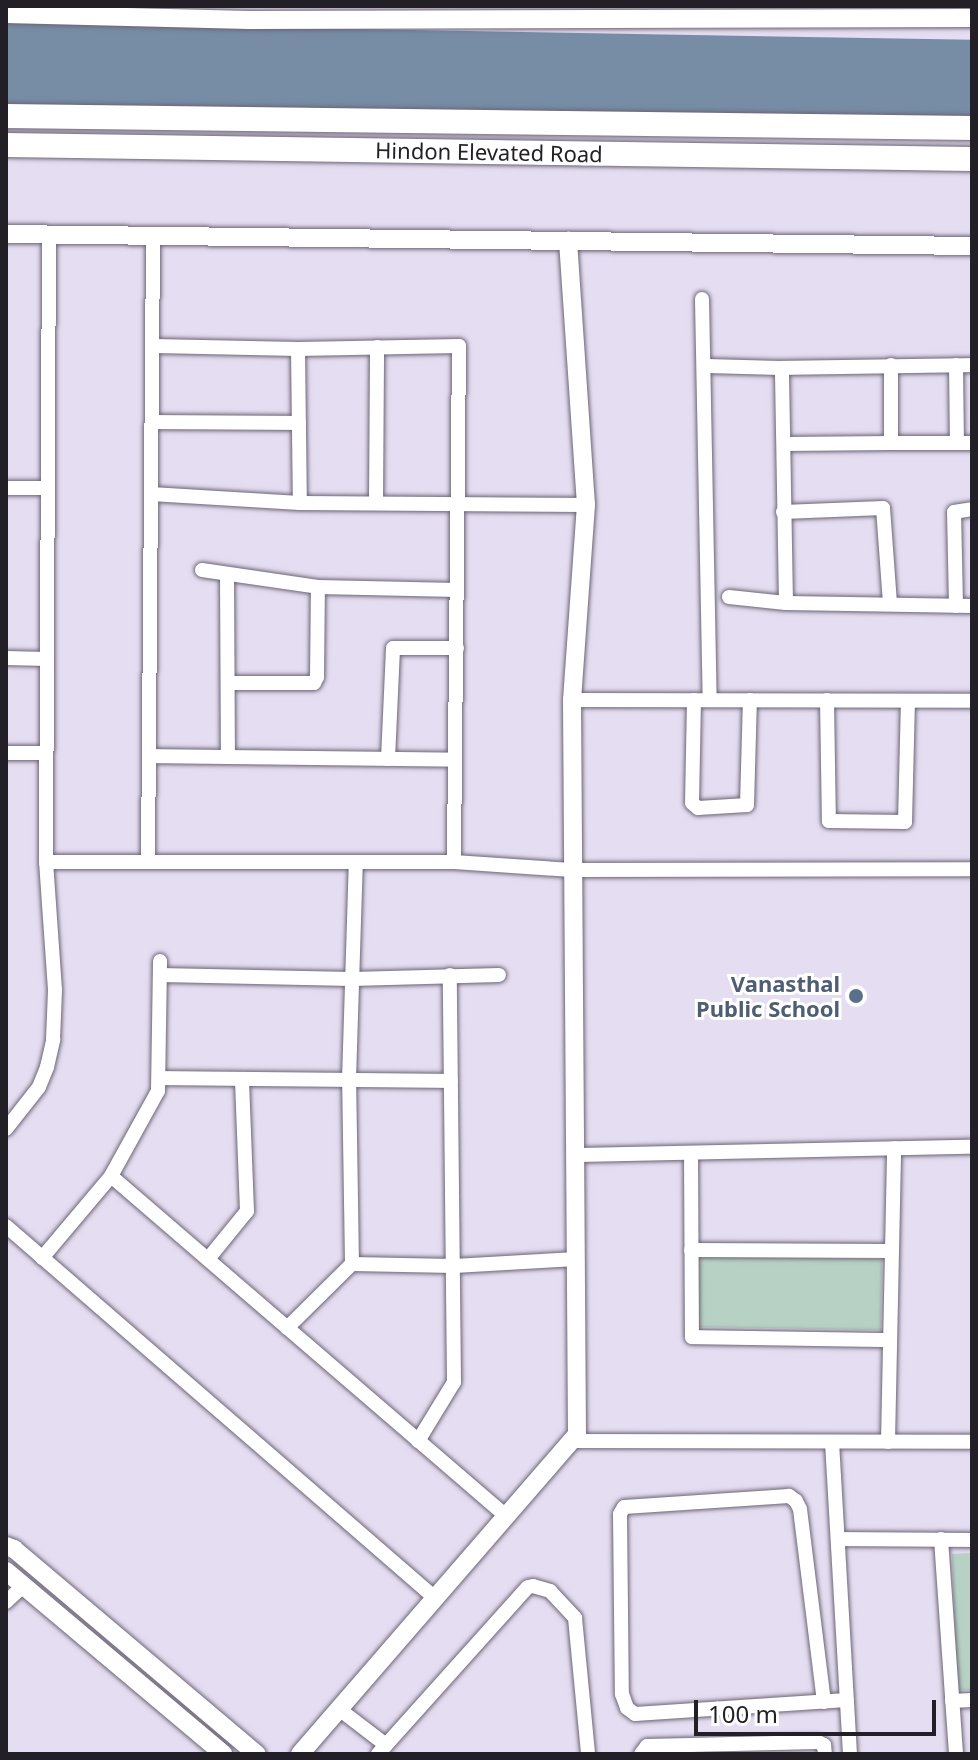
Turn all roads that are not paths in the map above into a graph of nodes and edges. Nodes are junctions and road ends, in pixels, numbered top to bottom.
1 (64, 10) edge
2 (944, 12) edge
3 (6, 14) edge
4 (972, 18) edge
5 (6, 116) edge
6 (972, 128) edge
7 (6, 145) edge
8 (972, 159) edge
9 (6, 234) edge
10 (49, 234) junction
11 (153, 236) junction
12 (568, 241) junction
13 (972, 246) edge
14 (702, 299) dead end
15 (154, 346) junction
16 (377, 347) junction
17 (298, 349) junction
18 (891, 365) junction
19 (956, 365) junction
20 (972, 365) edge
21 (705, 366) junction
22 (782, 368) junction
23 (154, 422) junction
24 (299, 423) junction
25 (891, 443) junction
26 (964, 443) edge
27 (785, 444) junction
28 (6, 488) edge
29 (48, 488) junction
30 (151, 494) junction
31 (376, 502) junction
32 (300, 503) junction
33 (458, 503) junction
34 (586, 505) junction
35 (972, 509) edge
36 (783, 512) junction
37 (202, 570) dead end
38 (227, 577) junction
39 (318, 587) junction
40 (457, 590) junction
41 (729, 597) dead end
42 (786, 603) junction
43 (890, 603) junction
44 (956, 606) junction
45 (972, 606) edge
46 (457, 648) junction
47 (6, 658) edge
48 (47, 659) junction
49 (228, 683) junction
50 (572, 700) junction
51 (694, 700) junction
52 (710, 700) junction
53 (750, 700) junction
54 (827, 700) junction
55 (972, 701) edge
56 (908, 703) junction
57 (6, 753) edge
58 (46, 753) junction
59 (149, 756) junction
60 (228, 757) junction
61 (388, 759) junction
62 (455, 760) junction
63 (46, 862) junction
64 (148, 862) junction
65 (356, 862) junction
66 (454, 862) junction
67 (972, 869) edge
68 (572, 870) junction
69 (450, 975) junction
70 (499, 975) dead end
71 (352, 979) junction
72 (160, 1078) junction
73 (242, 1079) junction
74 (349, 1080) junction
75 (451, 1081) junction
76 (6, 1129) edge
77 (972, 1147) edge
78 (894, 1148) junction
79 (691, 1153) junction
80 (575, 1155) junction
81 (111, 1176) junction
82 (6, 1226) edge
83 (691, 1250) junction
84 (892, 1251) junction
85 (42, 1258) junction
86 (208, 1259) junction
87 (576, 1259) junction
88 (352, 1264) junction
89 (454, 1266) junction
90 (287, 1328) junction
91 (890, 1340) junction
92 (418, 1441) junction
93 (571, 1441) junction
94 (832, 1442) junction
95 (888, 1442) junction
96 (972, 1442) edge
97 (506, 1516) junction
98 (838, 1539) junction
99 (941, 1539) junction
100 (972, 1540) edge
101 (6, 1546) edge
102 (6, 1571) edge
103 (24, 1585) junction
104 (435, 1598) junction
105 (6, 1602) edge
106 (847, 1700) junction
107 (972, 1700) edge
108 (952, 1701) junction
109 (824, 1702) junction
110 (339, 1709) junction
111 (382, 1750) edge
112 (223, 1754) edge
113 (257, 1754) edge
114 (300, 1754) edge
115 (588, 1754) edge
116 (641, 1754) edge
117 (825, 1754) edge
118 (850, 1754) edge
119 (956, 1754) edge

1 - 2 street
1 - 3 street
2 - 4 street
5 - 6 highway, Hindon Elevated Road
7 - 8 highway, Hindon Elevated Road
9 - 10 street
10 - 11 street
10 - 29 street
11 - 12 street
11 - 15 street
12 - 13 street
12 - 34 street
14 - 21 street
15 - 17 street
15 - 23 street
16 - 17 street
16 - 31 street
16 - 33 street
17 - 24 street
18 - 19 street
18 - 22 street
18 - 25 street
19 - 20 street
19 - 26 street
21 - 22 street
21 - 52 street
22 - 27 street
23 - 24 street
23 - 30 street
24 - 32 street
25 - 26 street
25 - 27 street
27 - 36 street
28 - 29 street
29 - 48 street
30 - 32 street
30 - 59 street
31 - 32 street
31 - 33 street
33 - 34 street
33 - 40 street
34 - 50 street
35 - 44 street
36 - 42 street
36 - 43 street
37 - 38 street
38 - 39 street
38 - 49 street
39 - 40 street
39 - 49 street
40 - 46 street
41 - 42 street
42 - 43 street
43 - 44 street
44 - 45 street
46 - 61 street
46 - 62 street
47 - 48 street
48 - 58 street
49 - 60 street
50 - 51 street
50 - 68 street
51 - 52 street
51 - 53 street
52 - 53 street
53 - 54 street
54 - 56 street
54 - 56 street
55 - 56 street
57 - 58 street
58 - 63 street
59 - 60 street
59 - 64 street
60 - 61 street
61 - 62 street
62 - 66 street
63 - 64 street
63 - 76 street
64 - 65 street
65 - 66 street
65 - 71 street
66 - 68 street
67 - 68 street
68 - 80 street
69 - 70 street
69 - 71 street
69 - 75 street
71 - 72 street
71 - 74 street
72 - 73 street
72 - 81 street
73 - 74 street
73 - 86 street
74 - 75 street
74 - 88 street
75 - 89 street
77 - 78 street
78 - 79 street
78 - 84 street
79 - 80 street
79 - 83 street
80 - 87 street
81 - 85 street
81 - 86 street
82 - 85 street
83 - 84 street
83 - 91 street
84 - 91 street
85 - 104 street
86 - 90 street
87 - 89 street
87 - 93 street
88 - 89 street
88 - 90 street
89 - 92 street
90 - 92 street
91 - 95 street
92 - 97 street
93 - 94 street
93 - 97 street
94 - 95 street
94 - 98 street
95 - 96 street
97 - 104 street
98 - 99 street
98 - 106 street
99 - 100 street
99 - 108 street
101 - 113 street
102 - 103 street
103 - 105 street
103 - 112 street
104 - 110 street
106 - 109 street
106 - 118 street
107 - 108 street
108 - 119 street
109 - 109 street
110 - 111 street
110 - 114 street
111 - 115 street
116 - 117 street

